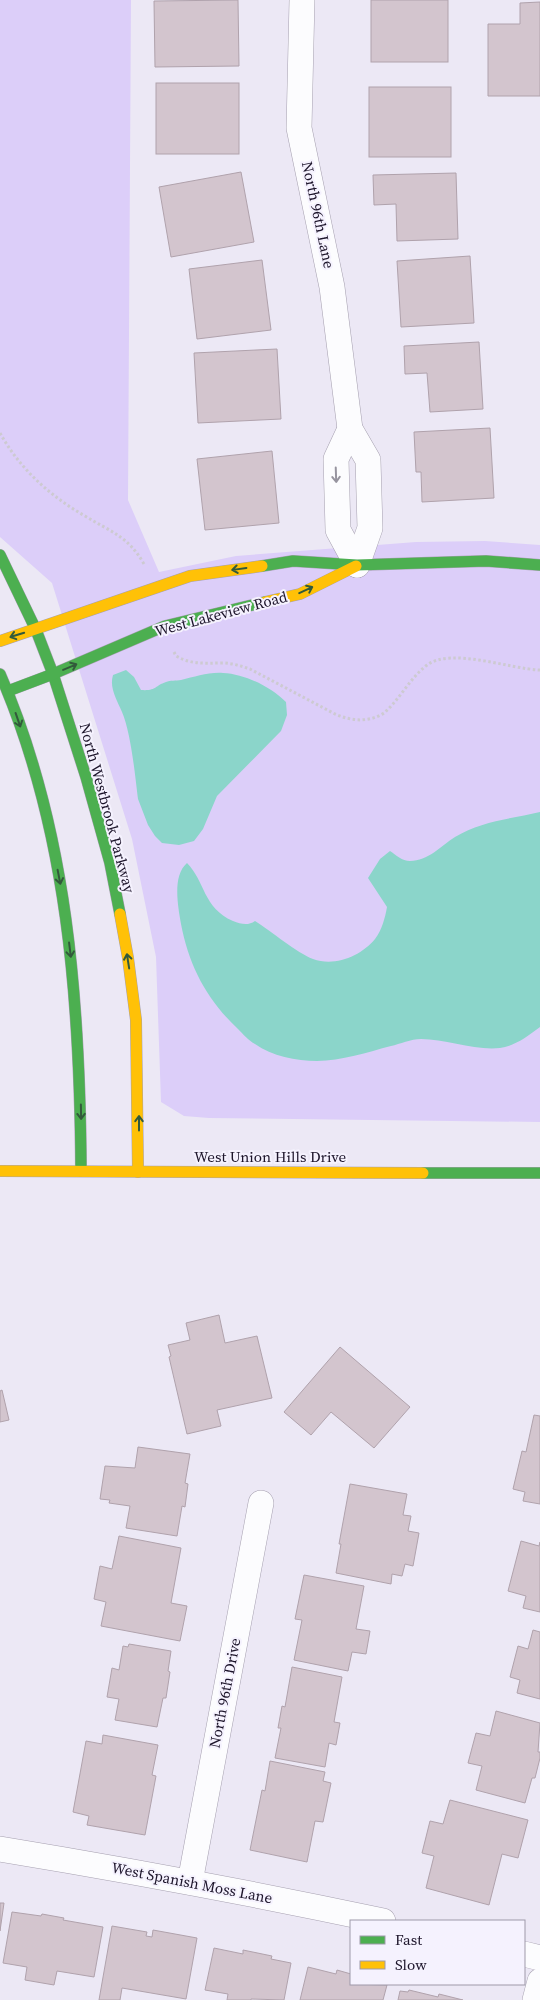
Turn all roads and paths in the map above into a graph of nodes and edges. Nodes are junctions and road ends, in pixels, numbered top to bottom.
1 (302, 0) edge
2 (0, 555) edge
3 (540, 565) edge
4 (358, 566) junction
5 (36, 630) junction
6 (0, 641) edge
7 (53, 674) junction
8 (3, 686) edge
9 (0, 1171) edge
10 (81, 1171) junction
11 (138, 1172) junction
12 (540, 1174) edge
13 (261, 1503) dead end
14 (0, 1850) edge
15 (190, 1882) junction
16 (378, 1920) edge
17 (525, 1954) edge
18 (540, 1958) edge
19 (540, 1981) edge
20 (535, 2000) edge

1 - 4 street, North 96th Lane
2 - 5 street, North Westbrook Parkway
3 - 4 street, West Lakeview Road
4 -> 5 street, West Lakeview Road
7 -> 4 street, West Lakeview Road
5 -> 6 street, West Lakeview Road
5 - 7 street, North Westbrook Parkway
7 - 8 street, West Lakeview Road
11 -> 7 street, North Westbrook Parkway
8 -> 10 street
9 - 10 street, West Union Hills Drive
10 - 11 street, West Union Hills Drive
11 - 12 street, West Union Hills Drive
13 - 15 street, North 96th Drive
14 - 15 street, West Spanish Moss Lane
15 - 16 street, West Spanish Moss Lane
17 - 18 street
19 - 20 street

